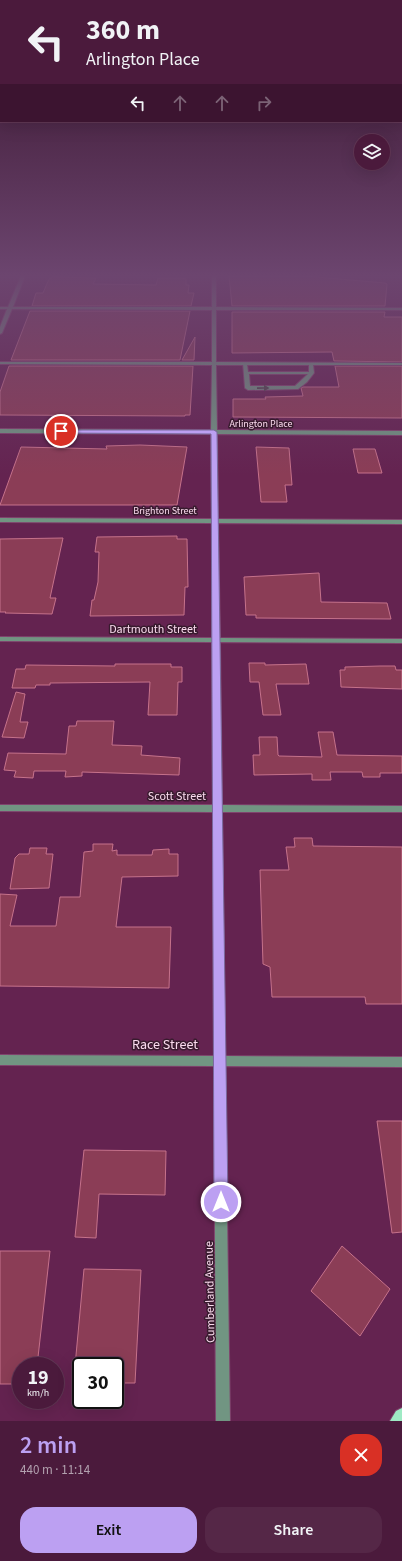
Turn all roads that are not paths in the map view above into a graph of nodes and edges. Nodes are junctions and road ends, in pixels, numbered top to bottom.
1 (214, 342) edge
2 (0, 363) edge
3 (214, 364) junction
4 (246, 364) junction
5 (310, 364) junction
6 (402, 364) edge
7 (246, 373) junction
8 (312, 373) junction
9 (0, 431) edge
10 (214, 432) junction
11 (402, 433) edge
12 (0, 520) edge
13 (215, 521) junction
14 (402, 522) edge
15 (0, 639) edge
16 (217, 640) junction
17 (402, 641) edge
18 (0, 808) edge
19 (218, 808) junction
20 (402, 809) edge
21 (0, 1060) edge
22 (220, 1060) junction
23 (402, 1062) edge
24 (402, 1417) edge
25 (224, 1421) edge
26 (399, 1421) edge

1 - 3 street, Cumberland Avenue
2 - 3 street
3 - 4 street
3 - 10 street, Cumberland Avenue
4 - 5 street
4 - 7 street
5 - 6 street
5 - 8 street
7 - 8 street
7 -> 8 street
9 - 10 street, Arlington Place
10 - 11 street, Arlington Place
10 - 13 street, Cumberland Avenue
12 - 13 street, Brighton Street
13 - 14 street, Brighton Street
13 - 16 street, Cumberland Avenue
15 - 16 street, Dartmouth Street
16 - 17 street, Dartmouth Street
16 - 19 street, Cumberland Avenue
18 - 19 street, Scott Street
19 - 20 street, Scott Street
19 - 22 street, Cumberland Avenue
21 - 22 street, Race Street
22 - 23 street, Race Street
22 - 25 street, Cumberland Avenue
24 - 26 main road

